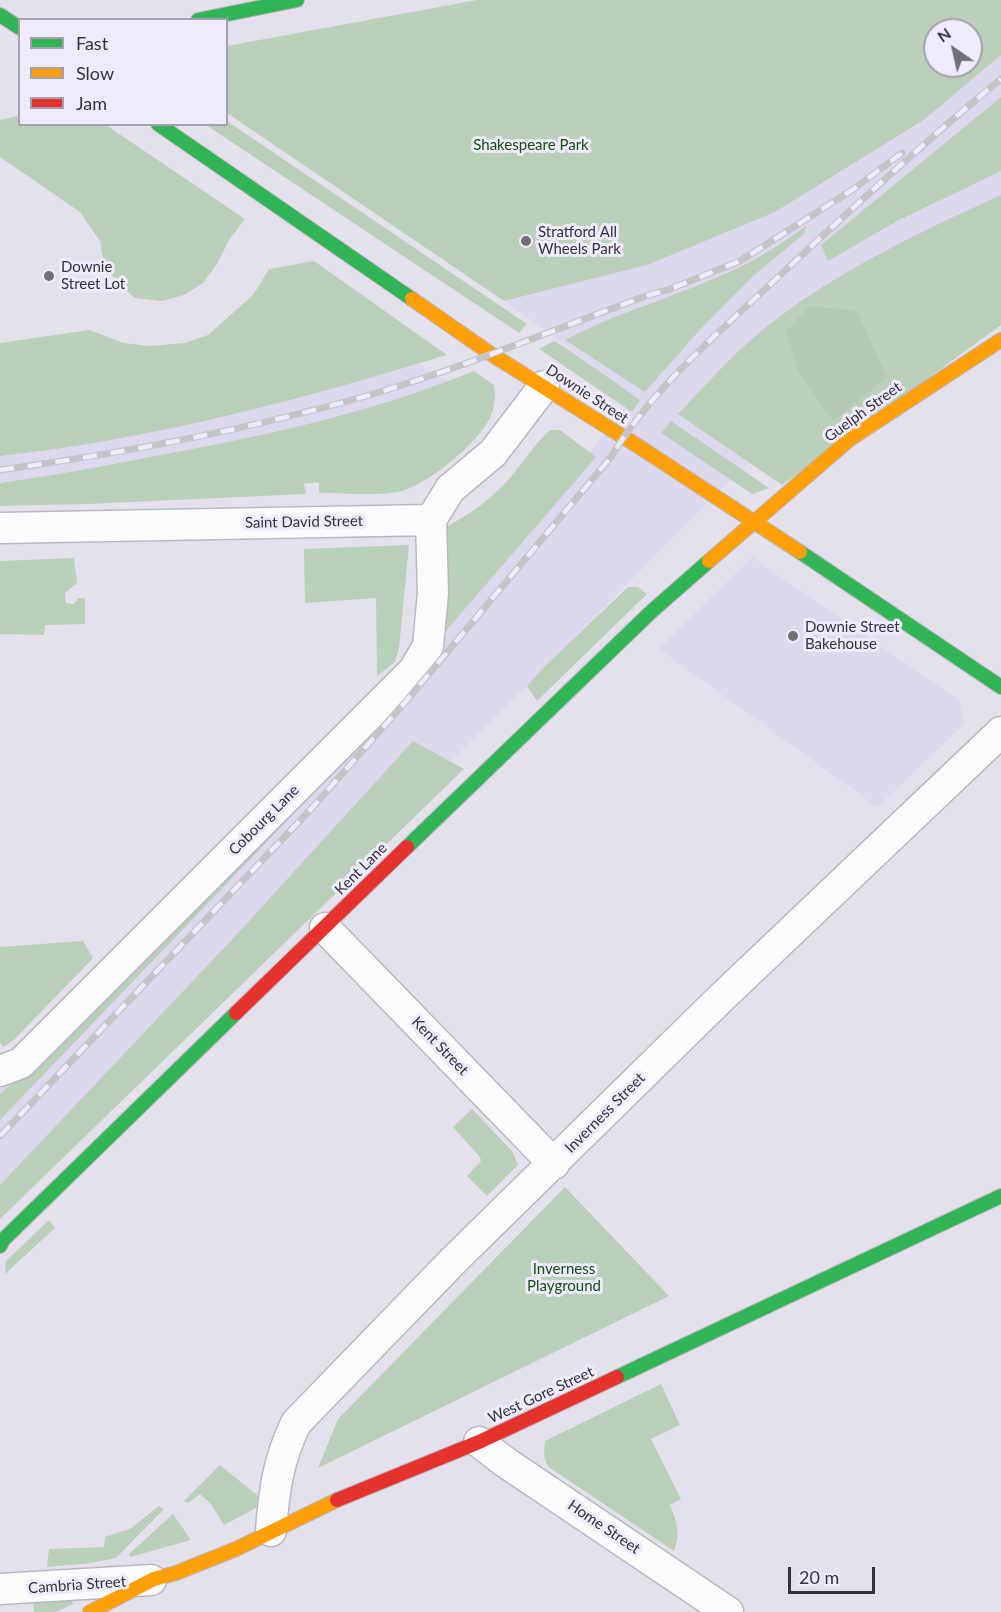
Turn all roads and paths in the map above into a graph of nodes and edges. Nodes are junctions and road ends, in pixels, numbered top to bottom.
1 (297, 0) edge
2 (0, 15) edge
3 (208, 18) edge
4 (18, 27) edge
5 (161, 126) edge
6 (1001, 340) edge
7 (544, 386) junction
8 (431, 520) junction
9 (752, 522) junction
10 (0, 528) edge
11 (1001, 687) edge
12 (1001, 732) edge
13 (325, 928) junction
14 (0, 1071) edge
15 (554, 1164) junction
16 (1001, 1196) edge
17 (0, 1246) edge
18 (479, 1442) junction
19 (271, 1531) junction
20 (154, 1579) junction
21 (0, 1589) edge
22 (0, 1598) edge
23 (6, 1612) edge
24 (90, 1612) edge
25 (728, 1612) edge

1 - 3 street
2 - 4 street
5 - 7 street, Downie Street
6 - 9 street, Guelph Street
7 - 8 street
7 - 9 street, Downie Street
8 - 10 street, Saint David Street
8 - 14 street, Cobourg Lane
9 - 11 street, Downie Street
9 - 13 street, Kent Lane
12 - 15 street, Inverness Street
13 - 15 street, Kent Street
13 - 17 street, Kent Lane
15 - 19 street, Inverness Street
16 - 18 street, West Gore Street
18 - 19 street, West Gore Street
18 - 25 street, Home Street
19 - 20 street, West Gore Street
20 - 21 street, Cambria Street
20 - 24 street, West Gore Street
22 - 23 street

